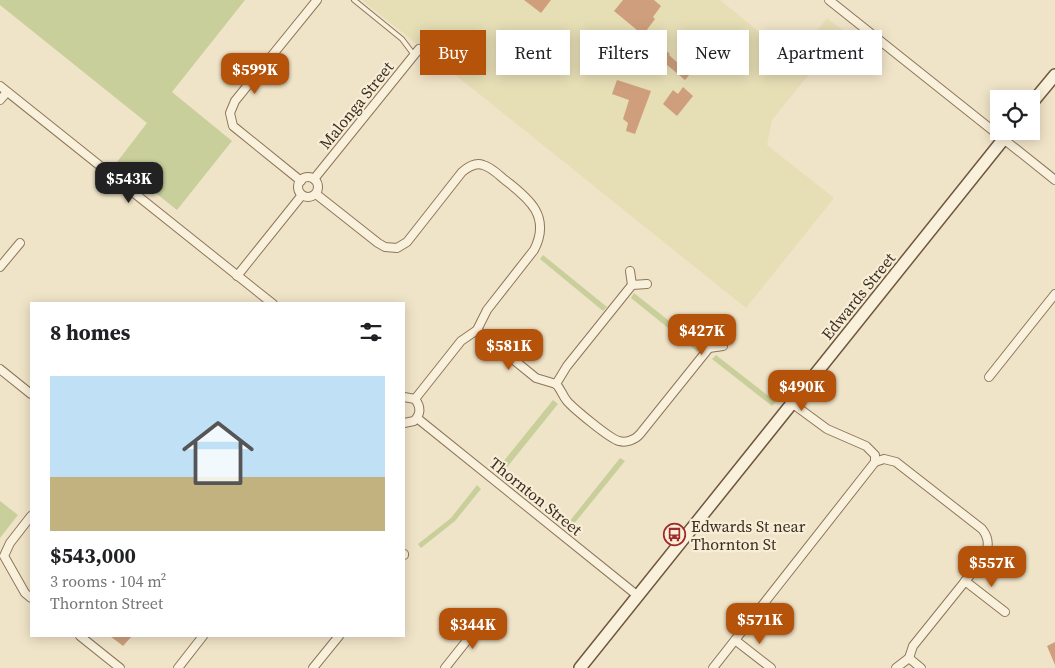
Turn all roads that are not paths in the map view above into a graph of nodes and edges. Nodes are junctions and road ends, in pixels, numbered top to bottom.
1 (317, 0) edge
2 (354, 0) edge
3 (829, 0) edge
4 (417, 52) joint
5 (1055, 75) edge
6 (0, 86) edge
7 (7, 92) junction
8 (1040, 93) edge
9 (0, 100) edge
10 (990, 123) edge
11 (1002, 140) edge
12 (1011, 140) edge
13 (314, 179) junction
14 (1055, 180) edge
15 (301, 181) junction
16 (316, 194) junction
17 (302, 195) junction
18 (20, 243) dead end
19 (0, 267) edge
20 (630, 271) dead end
21 (237, 276) junction
22 (646, 284) dead end
23 (632, 285) junction
24 (1055, 294) edge
25 (270, 302) edge
26 (477, 330) junction
27 (707, 332) dead end
28 (723, 346) dead end
29 (709, 348) junction
30 (0, 368) edge
31 (988, 377) dead end
32 (556, 384) junction
33 (30, 393) edge
34 (405, 397) edge
35 (415, 399) junction
36 (792, 404) junction
37 (417, 418) junction
38 (405, 423) edge
39 (875, 462) junction
40 (30, 517) edge
41 (965, 581) junction
42 (638, 596) junction
43 (30, 597) edge
44 (1004, 612) dead end
45 (484, 619) dead end
46 (81, 637) edge
47 (203, 637) edge
48 (338, 637) edge
49 (735, 640) junction
50 (908, 658) junction
51 (120, 668) edge
52 (178, 668) edge
53 (314, 668) edge
54 (445, 668) edge
55 (580, 668) edge
56 (713, 668) edge
57 (771, 668) edge
58 (896, 668) edge
59 (921, 668) edge

1 - 15 street
2 - 4 lane
3 - 10 street
4 - 13 street, Malonga Street
5 - 8 main road
6 - 7 street
7 - 9 street
7 - 21 street
11 - 36 main road, Edwards Street
12 - 14 street
13 - 15 street
13 - 16 street
15 - 17 street
16 - 17 street
16 - 26 street
17 - 21 street
18 - 19 street
20 - 23 street
21 - 25 street
22 - 23 street
23 - 32 street
24 - 31 street
26 - 32 street
26 - 35 street
27 - 29 street
28 - 29 street
29 - 32 street
30 - 33 street
34 - 35 street
35 - 37 street
36 - 39 street
36 - 42 main road, Edwards Street
37 - 38 street
37 - 42 street, Thornton Street
39 - 41 street
39 - 49 street
40 - 43 street
41 - 44 street
41 - 50 street
42 - 55 main road, Edwards Street
45 - 54 street
46 - 51 street
47 - 52 street
48 - 53 street
49 - 56 street
49 - 57 street
50 - 58 street
50 - 59 street

